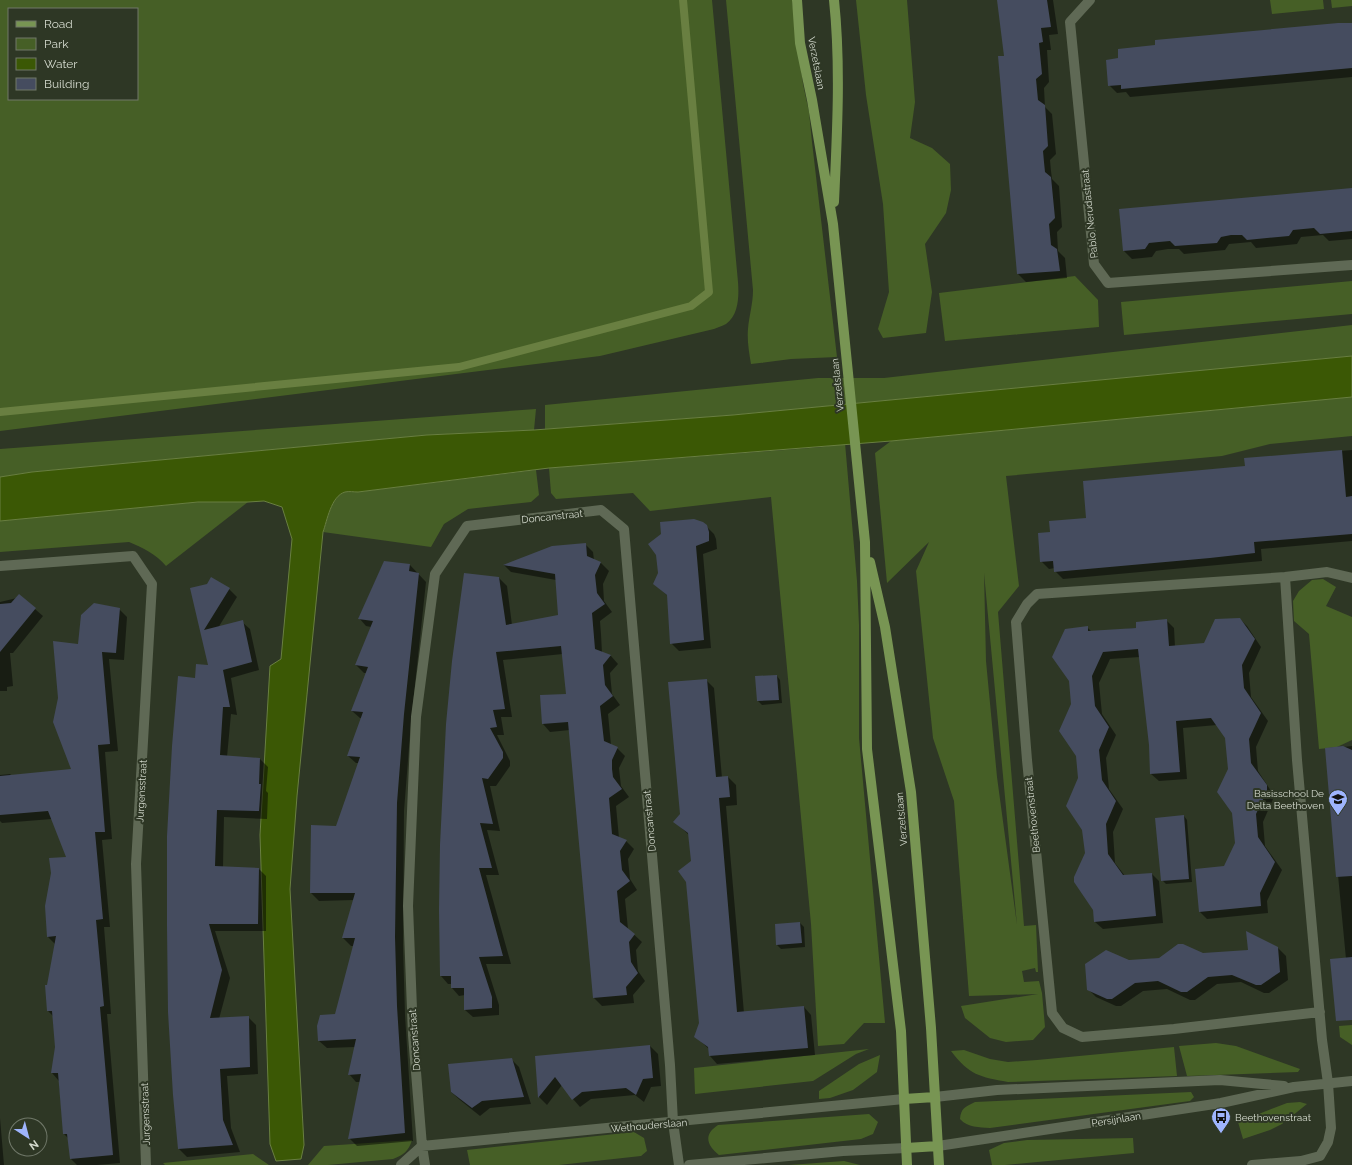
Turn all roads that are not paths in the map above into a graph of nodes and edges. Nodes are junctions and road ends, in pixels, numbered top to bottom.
1 (797, 0) edge
2 (834, 0) edge
3 (1090, 0) edge
4 (833, 224) junction
5 (1352, 264) edge
6 (865, 542) junction
7 (0, 566) edge
8 (1285, 577) junction
9 (1352, 578) edge
10 (1320, 1012) junction
11 (1352, 1080) edge
12 (1328, 1083) junction
13 (1294, 1087) junction
14 (935, 1096) junction
15 (904, 1099) junction
16 (673, 1122) junction
17 (422, 1146) junction
18 (938, 1146) junction
19 (906, 1148) junction
20 (146, 1165) edge
21 (401, 1165) edge
22 (425, 1165) edge
23 (679, 1165) edge
24 (689, 1165) edge
25 (906, 1165) edge
26 (939, 1165) edge
27 (1252, 1165) edge

1 - 4 main road, Verzetslaan
2 - 4 main road, Verzetslaan
3 - 5 street, Pablo Nerudastraat
4 - 6 main road, Verzetslaan
6 - 14 main road, Verzetslaan
6 - 15 main road, Verzetslaan
7 - 20 street, Jurgensstraat
8 - 9 street, Beethovenstraat
8 - 10 street
8 - 10 street, Beethovenstraat
10 - 12 street
11 - 12 street, Persijnlaan
12 - 13 street, Persijnlaan
12 - 27 street
13 - 14 street, Persijnlaan
13 - 18 street, Persijnlaan
14 - 15 main road
14 - 18 main road, Verzetslaan
15 - 16 street, Wethouderslaan
15 - 19 main road, Verzetslaan
16 - 17 street, Wethouderslaan
16 - 17 street, Doncanstraat
16 - 23 street, Doncanstraat
17 - 21 street
17 - 22 street, Doncanstraat
18 - 19 main road
18 - 26 main road, Verzetslaan
19 - 24 street
19 - 25 main road, Verzetslaan

